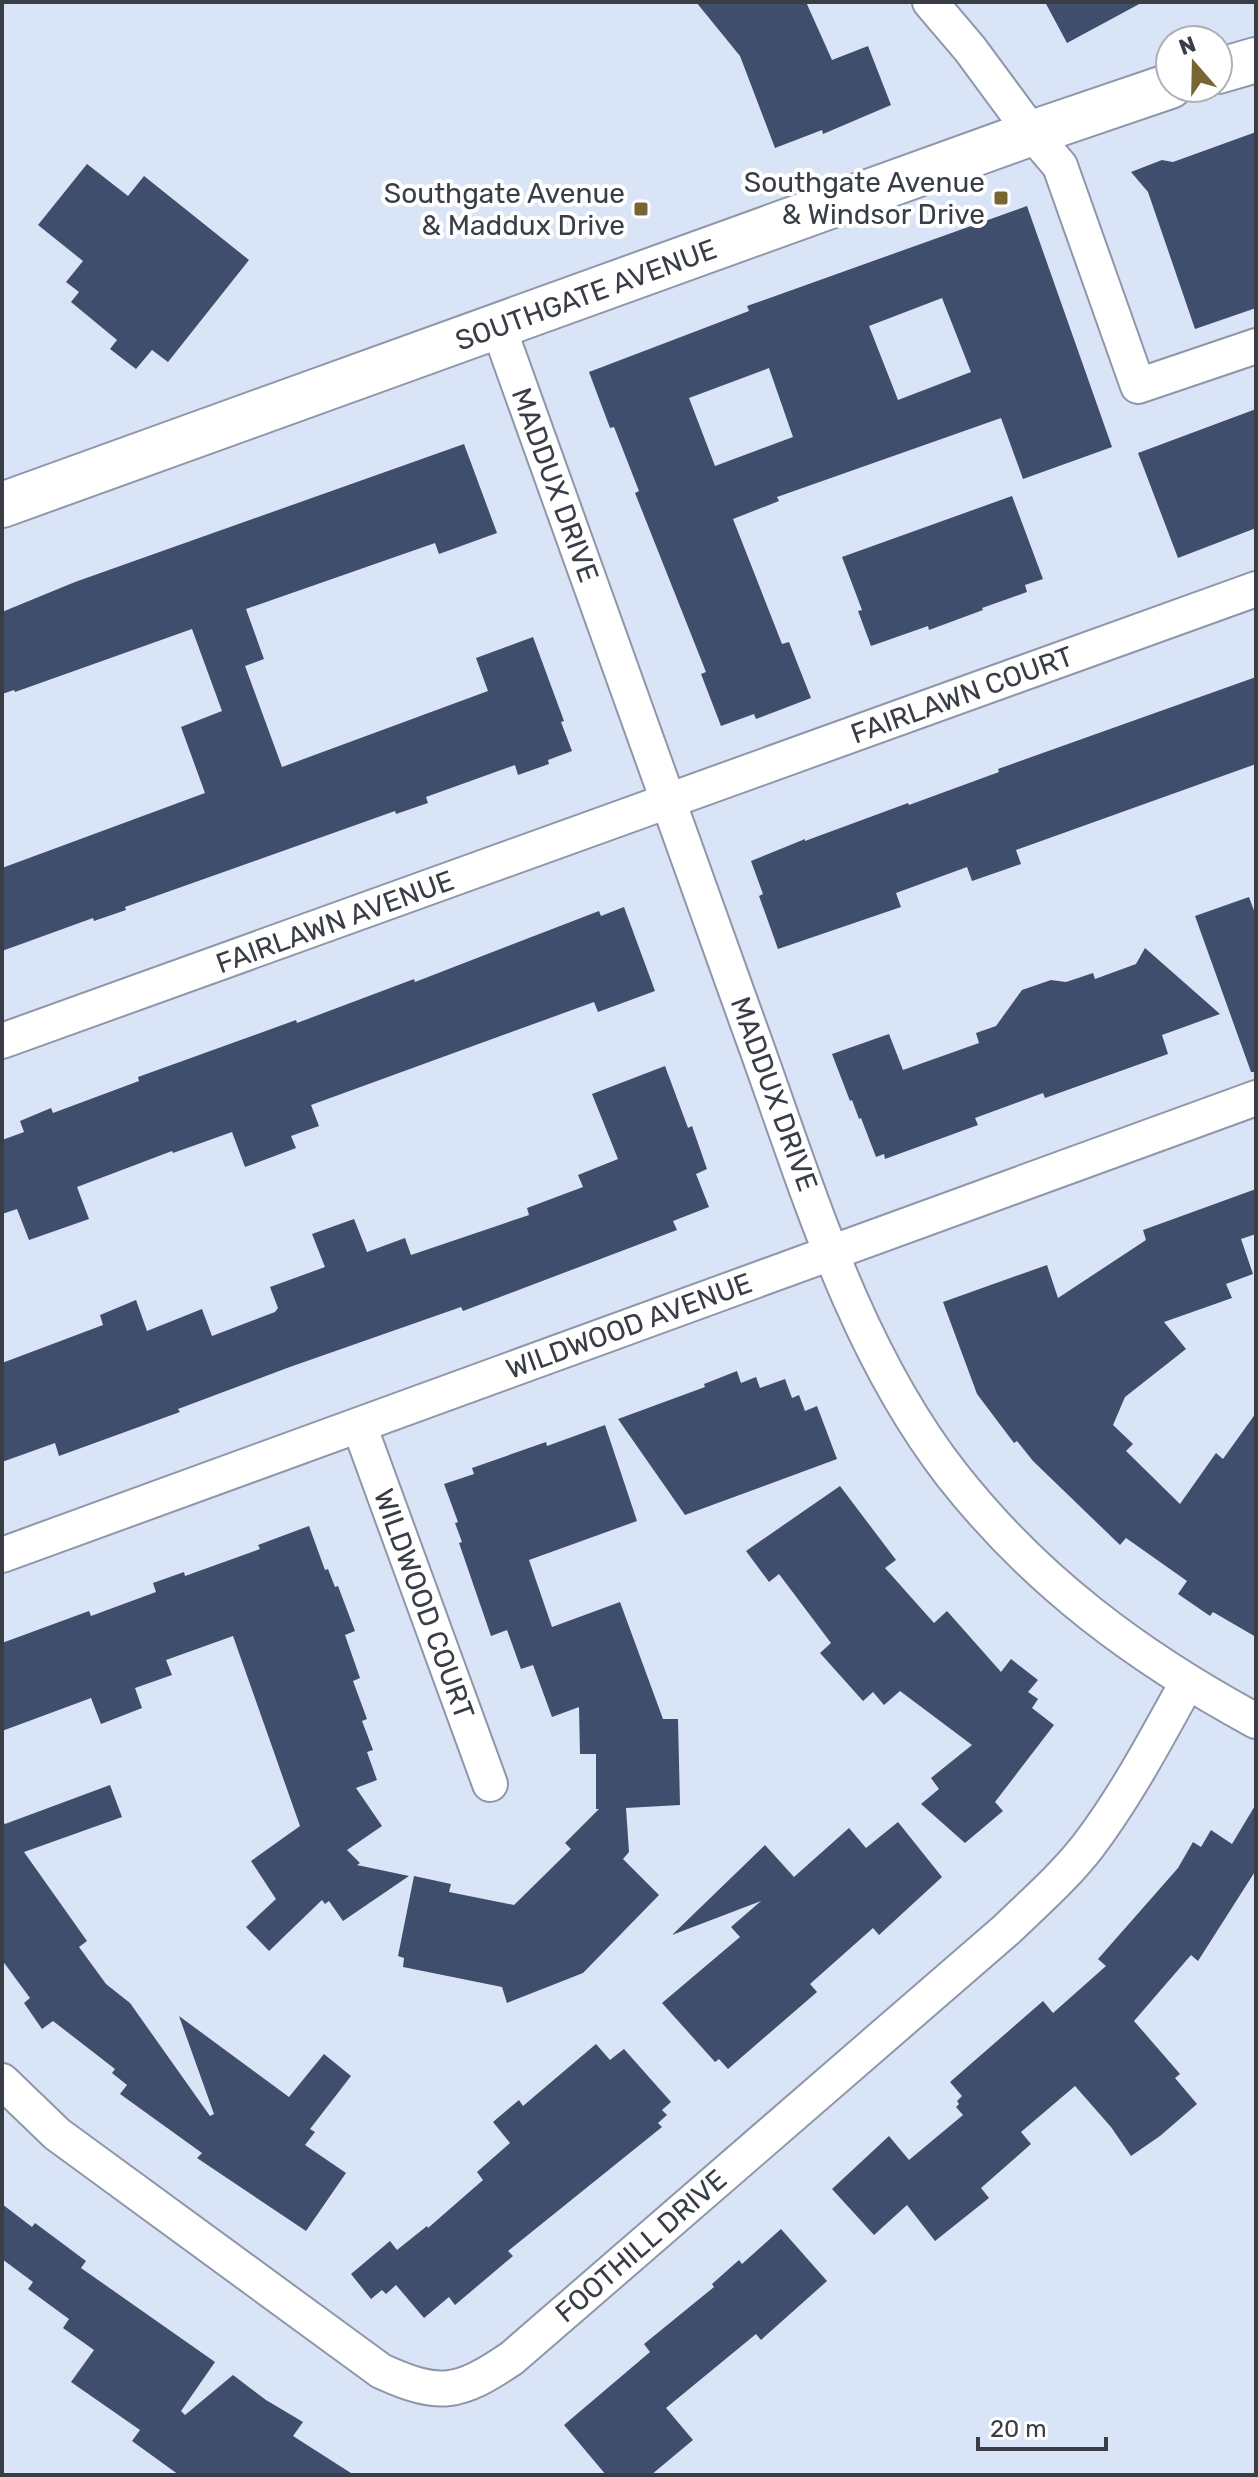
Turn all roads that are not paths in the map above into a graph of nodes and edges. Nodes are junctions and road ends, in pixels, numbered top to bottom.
1 (930, 2) edge
2 (1256, 60) edge
3 (1234, 66) edge
4 (1154, 91) edge
5 (1032, 133) junction
6 (498, 326) junction
7 (1256, 346) edge
8 (6, 493) edge
9 (1256, 589) edge
10 (667, 802) junction
11 (2, 1041) edge
12 (1256, 1098) edge
13 (831, 1252) junction
14 (359, 1425) junction
15 (2, 1555) edge
16 (1187, 1683) junction
17 (1256, 1721) edge
18 (490, 1784) dead end
19 (2, 2081) edge

1 - 5 street
2 - 3 street
4 - 5 street, SOUTHGATE AVENUE
5 - 6 street, SOUTHGATE AVENUE
5 - 7 street
6 - 8 street, SOUTHGATE AVENUE
6 - 10 street, MADDUX DRIVE
9 - 10 street, FAIRLAWN COURT
10 - 11 street, FAIRLAWN AVENUE
10 - 13 street, MADDUX DRIVE
12 - 13 street, WILDWOOD AVENUE
13 - 14 street, WILDWOOD AVENUE
13 - 16 street, MADDUX DRIVE
14 - 15 street, WILDWOOD AVENUE
14 - 18 street, WILDWOOD COURT
16 - 17 street, MADDUX DRIVE
16 - 19 street, FOOTHILL DRIVE

